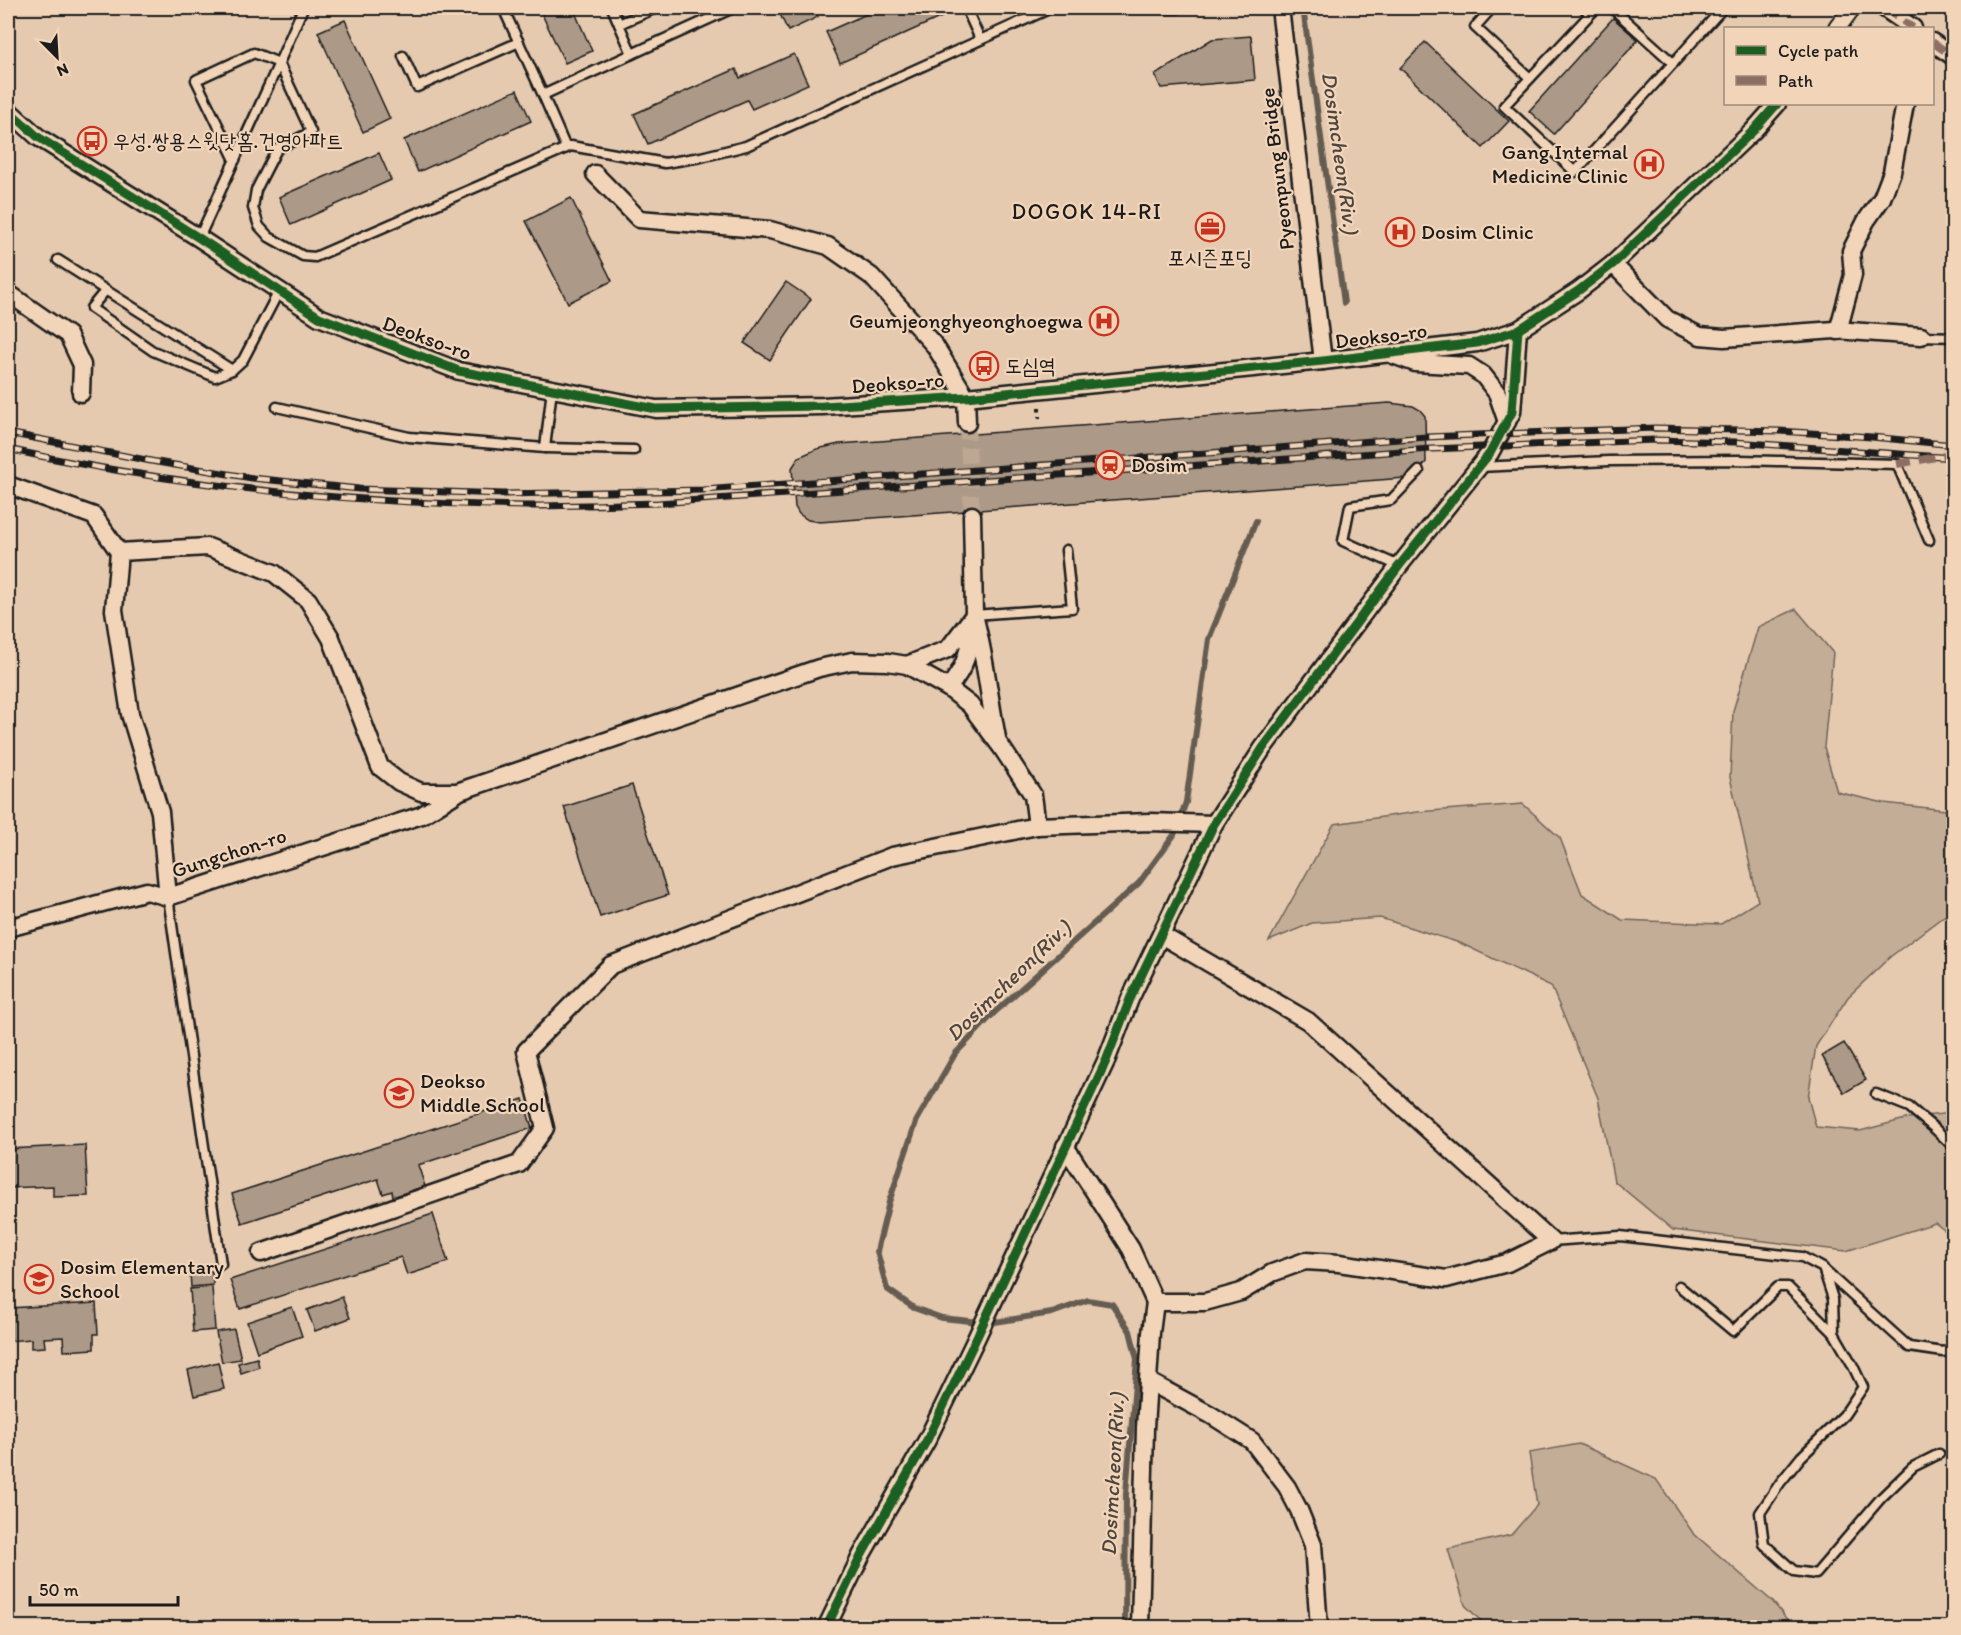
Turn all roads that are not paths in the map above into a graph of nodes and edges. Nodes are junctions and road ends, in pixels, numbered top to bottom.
1 (303, 8) edge
2 (503, 8) edge
3 (612, 8) edge
4 (656, 8) edge
5 (733, 8) edge
6 (966, 8) edge
7 (1051, 8) edge
8 (1167, 8) edge
9 (1178, 8) edge
10 (1280, 8) edge
11 (1492, 8) edge
12 (1611, 8) edge
13 (1723, 8) edge
14 (1852, 8) edge
15 (1884, 8) edge
16 (1590, 10) edge
17 (619, 24) junction
18 (1838, 27) edge
19 (1912, 27) edge
20 (980, 39) junction
21 (519, 42) junction
22 (1934, 43) edge
23 (632, 54) junction
24 (403, 56) dead end
25 (1953, 57) edge
26 (279, 63) junction
27 (1673, 63) junction
28 (1530, 78) junction
29 (543, 95) junction
30 (1776, 105) edge
31 (1905, 105) edge
32 (8, 110) edge
33 (566, 148) junction
34 (235, 160) junction
35 (595, 174) dead end
36 (199, 238) junction
37 (58, 261) dead end
38 (1613, 264) junction
39 (105, 291) junction
40 (279, 291) junction
41 (8, 293) edge
42 (1518, 330) junction
43 (1838, 331) junction
44 (1921, 336) joint
45 (1953, 337) edge
46 (1389, 354) junction
47 (1323, 361) junction
48 (232, 370) junction
49 (552, 389) junction
50 (81, 393) dead end
51 (966, 397) junction
52 (277, 407) dead end
53 (1507, 422) junction
54 (967, 423) tunnel mouth
55 (545, 448) junction
56 (634, 450) dead end
57 (1479, 467) junction
58 (1419, 471) dead end
59 (8, 485) edge
60 (972, 515) tunnel mouth
61 (1929, 540) dead end
62 (1066, 550) dead end
63 (119, 552) junction
64 (1399, 567) junction
65 (974, 615) junction
66 (907, 665) junction
67 (948, 687) junction
68 (998, 742) junction
69 (457, 792) junction
70 (1214, 824) junction
71 (1037, 826) junction
72 (168, 897) junction
73 (8, 928) edge
74 (1161, 935) junction
75 (1876, 1094) dead end
76 (1065, 1146) junction
77 (1953, 1147) edge
78 (1551, 1241) junction
79 (261, 1253) dead end
80 (221, 1264) dead end
81 (1823, 1269) junction
82 (1679, 1286) dead end
83 (1155, 1302) junction
84 (1834, 1333) junction
85 (1953, 1348) edge
86 (1148, 1381) junction
87 (1940, 1454) dead end
88 (826, 1628) edge
89 (1140, 1628) edge
90 (1319, 1628) edge

1 - 26 lane
2 - 21 lane
3 - 17 lane
4 - 17 lane
5 - 23 lane
6 - 20 lane
7 - 20 lane
8 - 9 lane
10 - 47 street, Pyeonpung Bridge
11 - 28 lane
12 - 27 lane
13 - 27 lane
14 - 18 street
15 - 19 street
16 - 28 lane
17 - 23 lane
20 - 33 lane
21 - 24 lane
21 - 29 lane
22 - 25 street
23 - 29 lane
26 - 33 lane
26 - 34 lane
26 - 34 lane
27 - 28 lane
29 - 33 lane
30 - 38 street, Deokso-ro
31 - 43 street
32 - 36 street, Deokso-ro
34 - 36 lane
35 - 51 street
36 - 40 street, Deokso-ro
37 - 39 lane
38 - 42 street, Deokso-ro
38 - 43 street
39 - 48 lane
39 - 48 lane
40 - 48 lane
40 - 49 street, Deokso-ro
41 - 50 street
42 - 46 street, Deokso-ro
42 - 53 street
43 - 44 street
44 - 45 lane
46 - 47 street, Deokso-ro
46 - 53 street
47 - 51 street, Deokso-ro
49 - 51 street, Deokso-ro
49 - 55 lane
51 - 54 street
52 - 55 lane
53 - 57 street
55 - 56 lane
57 - 61 lane
57 - 64 street
58 - 64 lane
59 - 63 street
60 - 65 street
62 - 65 lane
63 - 69 street
63 - 72 street
64 - 70 street
65 - 66 street
65 - 67 street
65 - 68 street
66 - 67 street
66 - 69 street
67 - 68 street
68 - 71 street
69 - 72 street, Gungchon-ro
70 - 71 street
70 - 74 street
71 - 79 street
72 - 73 street, Gungchon-ro
72 - 80 lane
74 - 76 street
74 - 78 street
75 - 77 lane
76 - 83 street
76 - 88 street
78 - 81 lane
78 - 83 street
81 - 84 lane
81 - 85 lane
82 - 84 lane
83 - 86 street
84 - 87 lane
86 - 89 street
86 - 90 street

